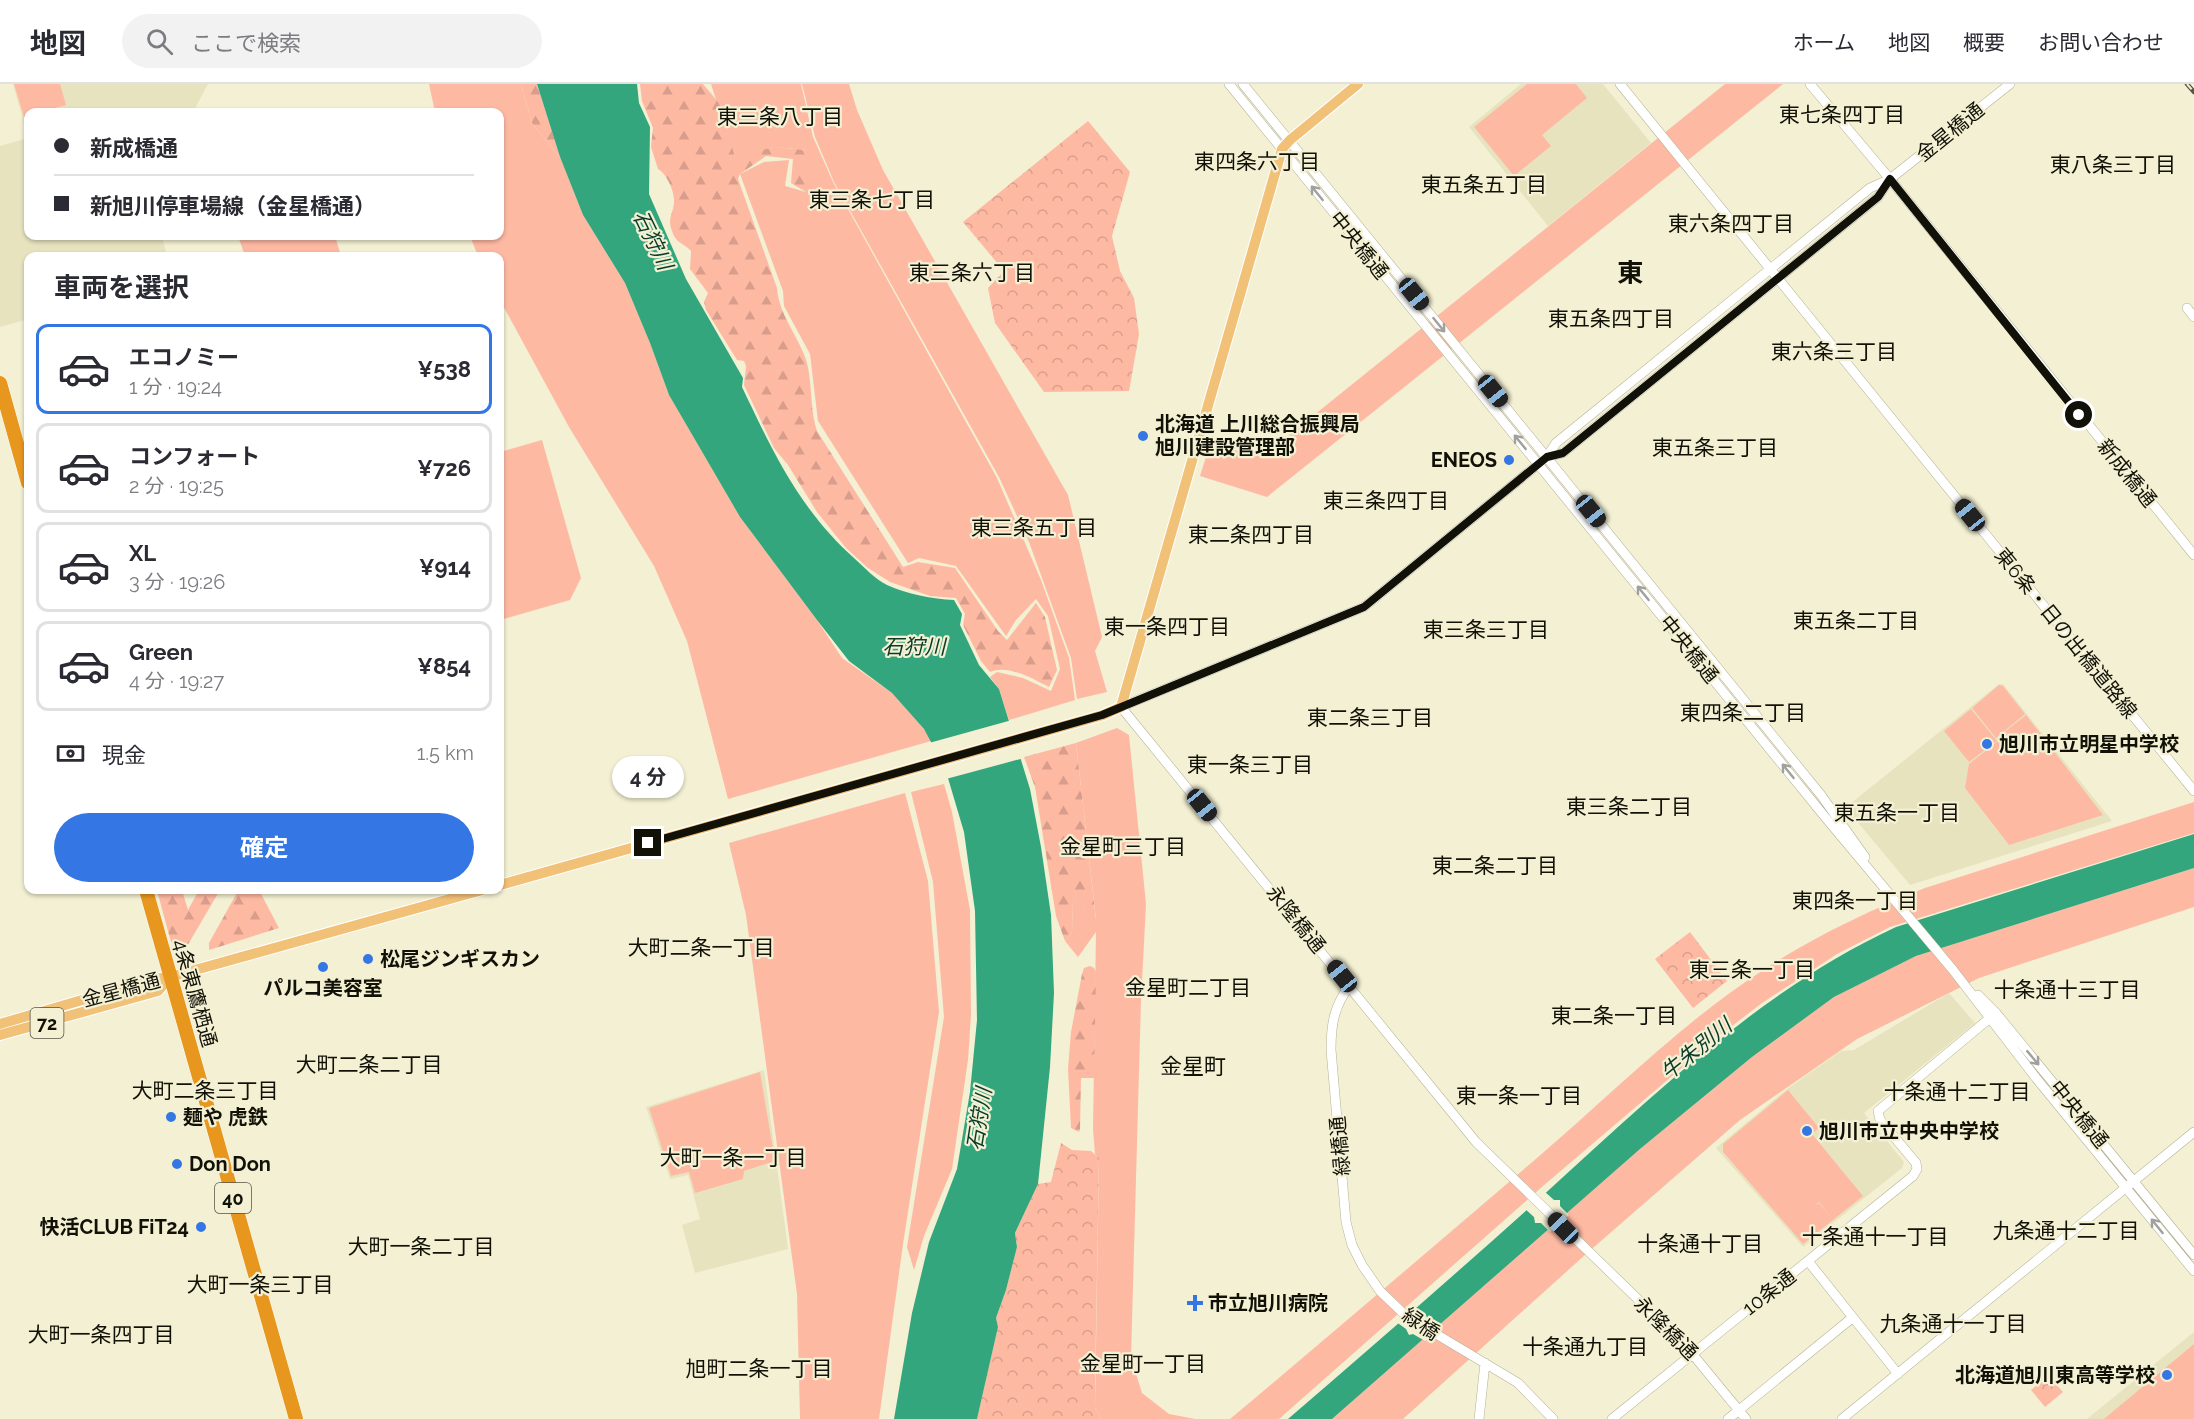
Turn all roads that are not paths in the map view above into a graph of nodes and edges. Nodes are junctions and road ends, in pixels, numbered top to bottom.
1 (1229, 84) edge
2 (1243, 84) edge
3 (1358, 84) edge
4 (1620, 84) edge
5 (1810, 84) edge
6 (2010, 84) edge
7 (1290, 140) junction
8 (1282, 149) junction
9 (1890, 179) junction
10 (1771, 269) junction
11 (1778, 278) junction
12 (2187, 308) dead end
13 (2194, 316) edge
14 (0, 383) edge
15 (1547, 457) junction
16 (1538, 464) junction
17 (24, 469) edge
18 (2194, 555) edge
19 (1121, 707) junction
20 (2194, 791) edge
21 (504, 884) edge
22 (147, 894) edge
23 (468, 894) edge
24 (1897, 903) junction
25 (170, 977) junction
26 (1350, 985) junction
27 (1992, 1015) junction
28 (0, 1024) edge
29 (0, 1035) edge
30 (2194, 1132) edge
31 (2134, 1181) junction
32 (2126, 1188) junction
33 (2194, 1255) edge
34 (1808, 1262) junction
35 (2194, 1271) edge
36 (1388, 1299) joint
37 (1852, 1318) junction
38 (1693, 1353) junction
39 (1485, 1363) junction
40 (1898, 1374) junction
41 (1739, 1410) junction
42 (296, 1419) edge
43 (1479, 1419) edge
44 (1553, 1419) edge
45 (1612, 1419) edge
46 (1728, 1419) edge
47 (1746, 1419) edge
48 (1842, 1419) edge

1 - 8 street, 中央橋通
2 - 7 street, 中央橋通
3 - 7 main road
4 - 10 street, 東6条・日の出橋道路線
5 - 9 street, 新成橋通
6 - 9 street, 金星橋通
7 - 8 main road
7 -> 15 street, 中央橋通
16 -> 8 street, 中央橋通
8 - 19 main road
9 - 10 street, 金星橋通
9 - 11 street, 金星橋通
9 - 18 street, 新成橋通
10 - 11 street, 東6条・日の出橋道路線
10 - 15 street, 金星橋通
11 - 15 street, 金星橋通
11 - 20 street, 東6条・日の出橋道路線
12 - 13 street
14 - 17 highway
15 - 16 street, 金星橋通
15 - 24 street, 中央橋通
16 - 19 street, 金星橋通
24 -> 16 street, 中央橋通
19 - 21 main road
19 - 26 street, 永隆橋通
22 - 25 highway, 4条東鷹栖通 / 40
23 - 25 main road
24 - 27 street, 中央橋通
25 - 28 main road, 金星橋通 / 72
25 - 29 main road, 金星橋通 / 72
25 - 42 highway, 4条東鷹栖通 / 40
26 - 36 street, 緑橋通
26 - 38 street, 永隆橋通
27 -> 31 street, 中央橋通
27 - 32 street, 中央橋通
27 - 34 street, 10条通
30 - 31 street
31 - 32 street
31 - 33 street, 中央橋通
35 -> 32 street, 中央橋通
32 - 40 street
34 - 37 street
34 - 38 street, 10条通
36 - 39 street, 緑橋
37 - 40 street
37 - 41 street
38 - 41 street, 永隆橋通
38 - 45 street, 10条通
39 - 43 street
39 - 44 street
40 - 48 street
41 - 46 street
41 - 47 street, 永隆橋通

